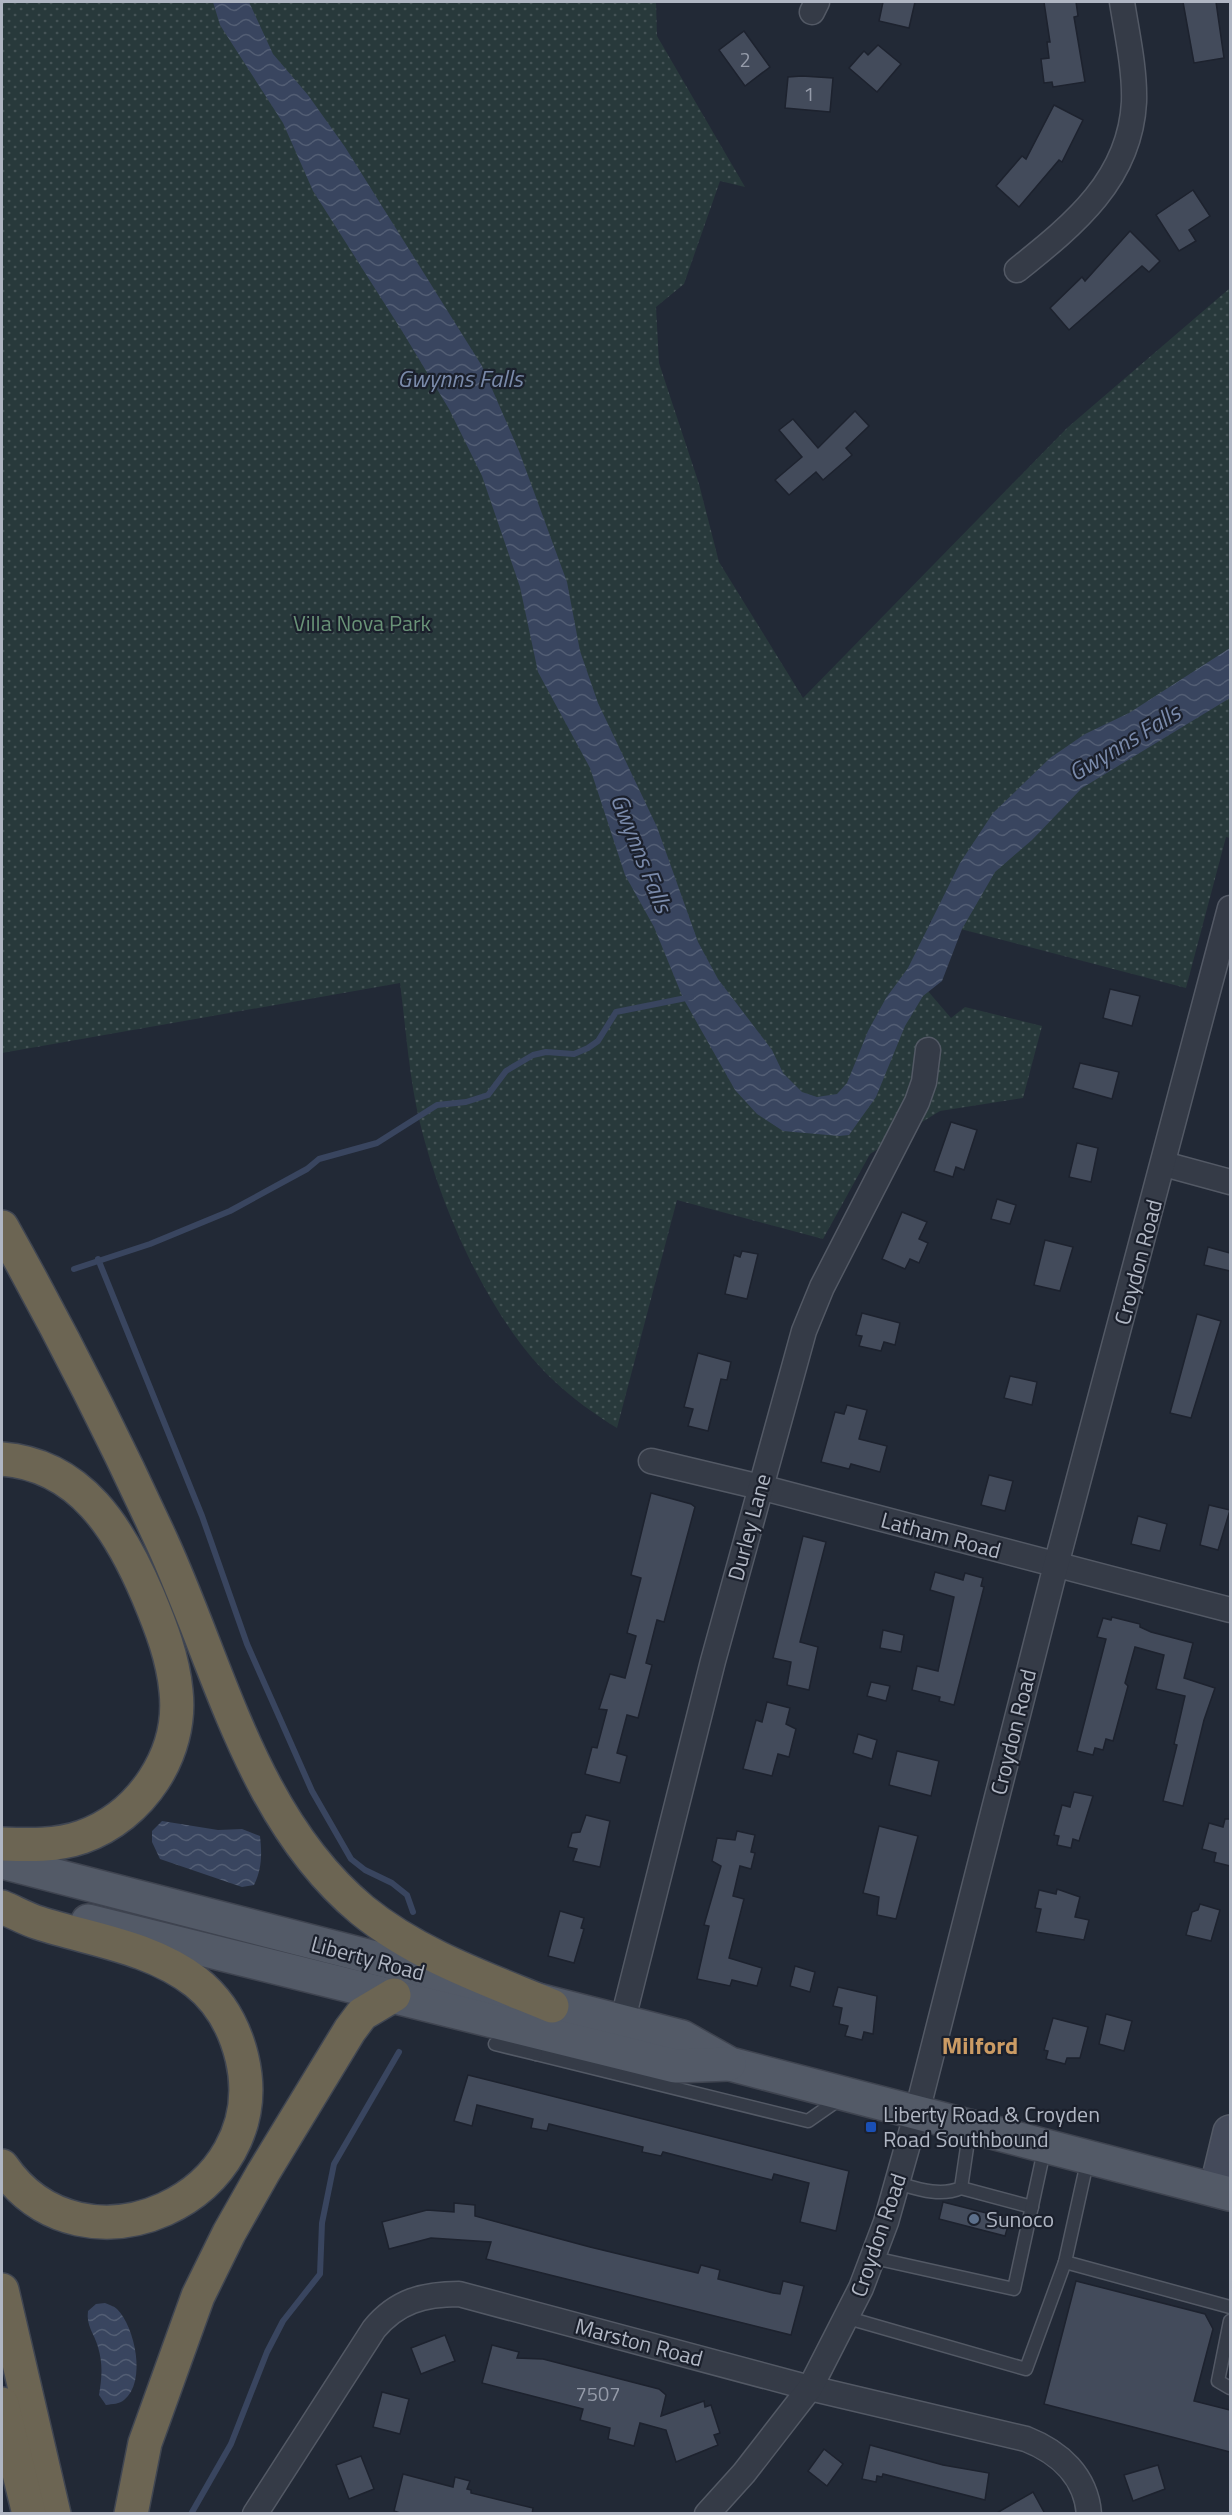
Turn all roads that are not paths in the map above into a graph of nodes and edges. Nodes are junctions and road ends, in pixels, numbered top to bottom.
1 (1122, 2) edge
2 (1017, 270) dead end
3 (1230, 908) edge
4 (928, 1050) dead end
5 (1164, 1164) junction
6 (1230, 1182) edge
7 (2, 1227) edge
8 (2, 1459) edge
9 (651, 1461) dead end
10 (760, 1487) junction
11 (1056, 1565) junction
12 (1230, 1610) edge
13 (2, 1844) edge
14 (2, 1862) edge
15 (2, 1899) edge
16 (2, 1907) edge
17 (394, 1995) junction
18 (552, 2006) junction
19 (622, 2023) junction
20 (507, 2035) junction
21 (536, 2054) junction
22 (730, 2064) junction
23 (846, 2094) junction
24 (917, 2112) junction
25 (970, 2126) junction
26 (1230, 2132) edge
27 (1045, 2145) junction
28 (1089, 2156) junction
29 (2, 2166) edge
30 (897, 2183) junction
31 (961, 2188) junction
32 (1223, 2192) edge
33 (1032, 2207) junction
34 (874, 2258) junction
35 (1065, 2262) junction
36 (2, 2290) edge
37 (1230, 2307) edge
38 (848, 2318) junction
39 (1230, 2320) edge
40 (810, 2388) junction
41 (1230, 2388) edge
42 (2, 2404) edge
43 (29, 2514) edge
44 (54, 2514) edge
45 (131, 2514) edge
46 (255, 2514) edge
47 (707, 2514) edge
48 (1089, 2514) edge

1 - 2 street
3 - 5 street, Croydon Road
4 - 10 street, Durley Lane
5 - 6 street
5 - 11 street, Croydon Road
7 - 18 highway
8 - 13 highway
9 - 10 street, Latham Road
10 - 11 street, Latham Road
10 - 19 street, Durley Lane
11 - 12 street, Latham Road
11 - 24 street, Croydon Road
14 - 18 main road, Liberty Road
15 - 17 main road, Liberty Road
16 - 29 highway
17 - 20 main road, Liberty Road
17 - 45 highway
18 - 19 main road, Liberty Road
19 - 22 main road, Liberty Road
20 - 21 lane
20 - 21 lane
20 - 22 main road, Liberty Road
21 - 23 lane
22 - 23 main road, Liberty Road
23 - 24 main road, Liberty Road
24 - 25 main road, Liberty Road
24 - 30 street, Croydon Road
25 - 27 main road, Liberty Road
25 - 31 lane
26 - 32 street
27 - 28 main road, Liberty Road
27 - 33 lane
28 - 32 main road, Liberty Road
28 - 35 lane
30 - 31 lane
30 - 34 street, Croydon Road
31 - 33 lane
33 - 34 lane
34 - 38 street, Croydon Road
35 - 37 lane
35 - 38 lane
36 - 44 highway
38 - 40 street, Croydon Road
39 - 41 lane
40 - 46 street, Marston Road
40 - 47 street, Croydon Road
40 - 48 street, Marston Road
42 - 43 highway

